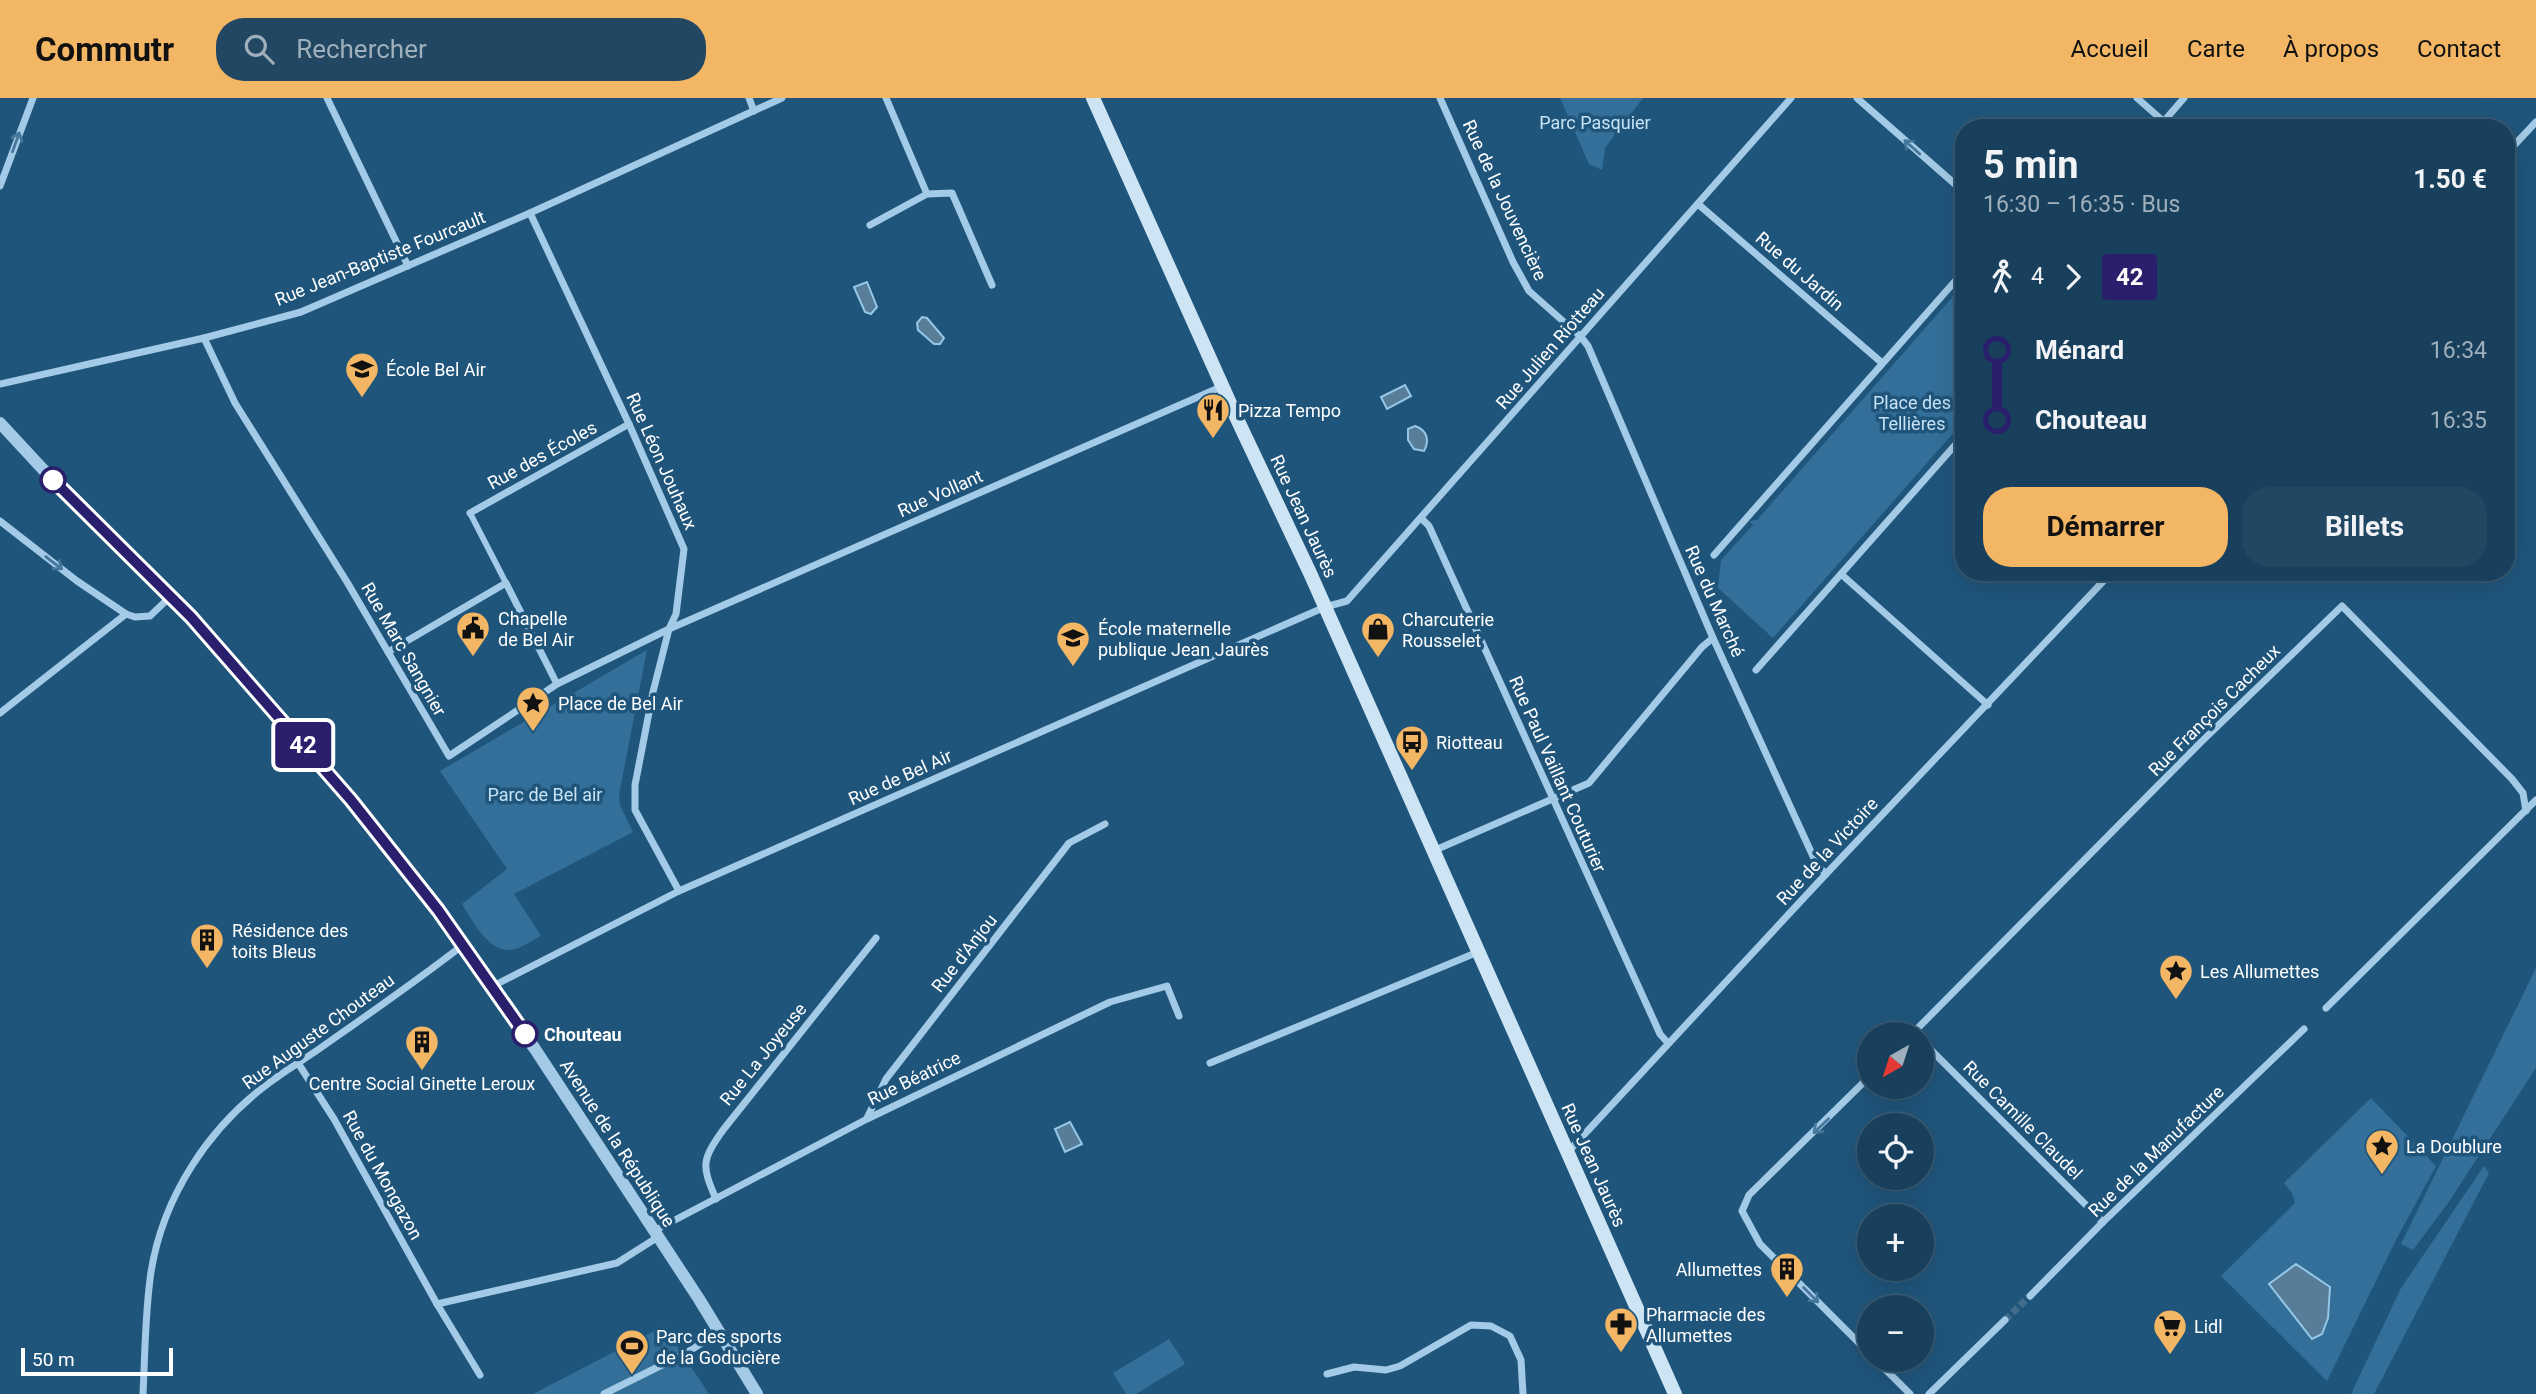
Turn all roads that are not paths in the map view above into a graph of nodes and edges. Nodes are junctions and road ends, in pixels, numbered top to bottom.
1 (33, 98) edge
2 (327, 98) edge
3 (749, 98) edge
4 (782, 98) edge
5 (886, 98) edge
6 (1093, 98) edge
7 (1440, 98) edge
8 (1791, 98) edge
9 (1857, 98) edge
10 (2137, 98) edge
11 (2184, 98) edge
12 (754, 111) junction
13 (2156, 119) edge
14 (2166, 119) edge
15 (2536, 122) edge
16 (2515, 144) edge
17 (1955, 184) edge
18 (0, 186) edge
19 (927, 194) junction
20 (1698, 204) junction
21 (530, 213) junction
22 (870, 225) dead end
23 (408, 266) junction
24 (1955, 281) edge
25 (992, 285) dead end
26 (1581, 337) junction
27 (204, 338) junction
28 (1881, 362) junction
29 (0, 384) edge
30 (1223, 386) junction
31 (0, 423) edge
32 (629, 424) junction
33 (1955, 446) edge
34 (470, 513) joint
35 (1421, 517) junction
36 (0, 521) edge
37 (1714, 555) dead end
38 (1841, 574) junction
39 (2104, 581) edge
40 (506, 583) junction
41 (170, 597) junction
42 (1325, 607) junction
43 (126, 614) junction
44 (669, 629) junction
45 (1713, 638) junction
46 (388, 652) junction
47 (1756, 670) dead end
48 (558, 684) junction
49 (1988, 705) junction
50 (0, 713) edge
51 (1552, 799) junction
52 (2536, 800) edge
53 (2526, 811) junction
54 (1105, 824) dead end
55 (1433, 851) junction
56 (1826, 874) junction
57 (679, 891) junction
58 (876, 937) dead end
59 (463, 945) junction
60 (1478, 952) junction
61 (493, 986) junction
62 (2326, 1008) dead end
63 (1179, 1016) dead end
64 (1925, 1022) edge
65 (2304, 1029) dead end
66 (1668, 1043) junction
67 (1934, 1053) edge
68 (298, 1063) junction
69 (1210, 1063) dead end
70 (1857, 1089) edge
71 (867, 1119) junction
72 (1567, 1153) junction
73 (716, 1199) junction
74 (2103, 1222) junction
75 (656, 1234) junction
76 (2029, 1296) tunnel mouth
77 (437, 1304) junction
78 (2006, 1320) tunnel mouth
79 (718, 1333) junction
80 (1857, 1341) edge
81 (1887, 1372) edge
82 (1327, 1374) dead end
83 (480, 1375) dead end
84 (144, 1394) edge
85 (604, 1394) edge
86 (757, 1394) edge
87 (1523, 1394) edge
88 (1675, 1394) edge
89 (1910, 1394) edge
90 (1929, 1394) edge

18 -> 1 street
2 - 23 street
3 - 12 street
4 - 12 street, Rue Jean-Baptiste Fourcault
5 - 19 street
6 - 30 main road, Rue Jean Jaurès
7 - 26 street, Rue de la Jouvencière
8 - 20 street, Rue Julien Riotteau
17 -> 9 street
10 - 13 street
11 - 14 street
12 - 21 street, Rue Jean-Baptiste Fourcault
15 - 16 street
19 - 22 street
19 - 25 street
20 - 26 street, Rue Julien Riotteau
20 - 28 street, Rue du Jardin
21 - 23 street, Rue Jean-Baptiste Fourcault
21 - 32 street, Rue Léon Jouhaux
23 - 27 street, Rue Jean-Baptiste Fourcault
24 - 28 street
26 - 35 street, Rue Julien Riotteau
26 - 45 street, Rue du Marché
27 - 29 street, Rue Jean-Baptiste Fourcault
27 - 46 street, Rue Marc Sangnier
28 - 37 street
30 - 42 main road, Rue Jean Jaurès
30 - 44 street, Rue Vollant
31 - 41 street, Avenue de la République
32 - 34 street, Rue des Écoles
32 - 44 street, Rue Léon Jouhaux
33 - 38 street
34 - 40 street
35 - 42 street, Rue Julien Riotteau
35 - 51 street, Rue Paul Vaillant Couturier
36 -> 43 street
38 - 47 street
38 - 49 street
39 - 49 street, Rue de la Victoire
40 - 46 street
40 - 48 street
41 - 43 street
41 - 59 street, Avenue de la République
42 - 55 main road, Rue Jean Jaurès
42 - 57 street, Rue de Bel Air
43 - 50 street
44 - 48 street, Rue Marc Sangnier
44 - 57 street, Rue Léon Jouhaux
45 - 51 street
45 - 56 street, Rue du Marché
46 - 48 street, Rue Marc Sangnier
49 - 56 street, Rue de la Victoire
51 - 55 street
51 - 66 street, Rue Paul Vaillant Couturier
52 - 53 street
53 - 62 street
53 - 64 street, Rue François Cacheux
54 - 71 street, Rue d'Anjou
55 - 60 main road, Rue Jean Jaurès
56 - 66 street, Rue de la Victoire
57 - 61 street, Rue de Bel Air
58 - 73 street, Rue La Joyeuse
59 - 61 street, Avenue de la République
59 - 68 street, Rue Auguste Chouteau
60 - 69 street
60 - 72 main road, Rue Jean Jaurès
61 - 75 street, Avenue de la République
63 - 71 street, Rue Béatrice
65 - 74 street, Rue de la Manufacture
66 - 72 street, Rue de la Victoire
67 - 74 street, Rue Camille Claudel
68 - 77 street, Rue du Mongazon
68 - 84 street, Rue Auguste Chouteau
70 -> 80 street
71 - 73 street, Rue Béatrice
72 - 88 main road, Rue Jean Jaurès
73 - 75 street, Rue Béatrice
74 - 76 street, Rue de la Manufacture
75 - 77 street
75 - 79 street, Avenue de la République
77 - 83 street, Rue du Mongazon
78 - 90 street
79 - 85 street
79 - 86 street, Avenue de la République
81 - 89 street
82 - 87 street

